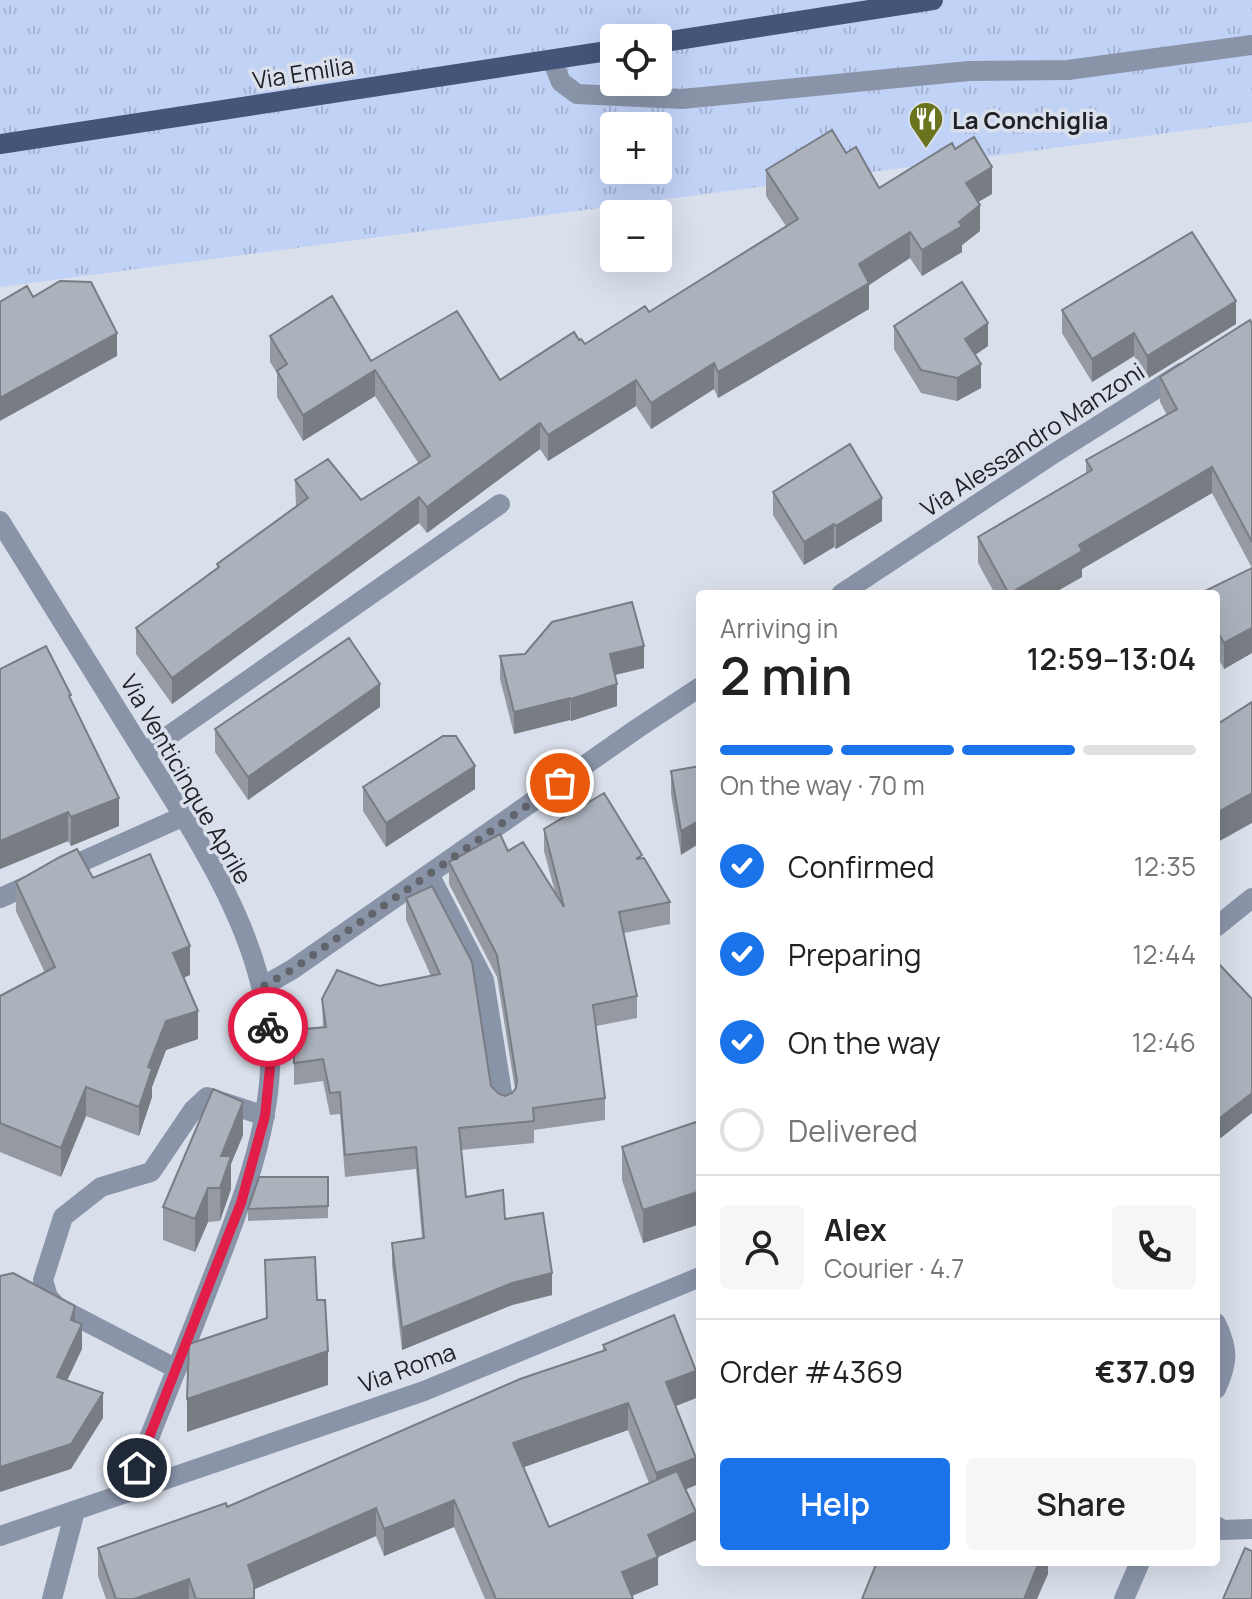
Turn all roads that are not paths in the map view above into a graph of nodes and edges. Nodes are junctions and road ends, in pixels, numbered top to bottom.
1 (933, 0) edge
2 (672, 41) edge
3 (1252, 45) edge
4 (600, 52) edge
5 (552, 60) junction
6 (0, 144) edge
7 (1198, 363) edge
8 (500, 504) dead end
9 (0, 521) edge
10 (847, 590) edge
11 (696, 690) edge
12 (144, 753) junction
13 (184, 816) junction
14 (429, 874) junction
15 (0, 898) edge
16 (1252, 898) edge
17 (1220, 924) edge
18 (262, 987) junction
19 (504, 1105) edge
20 (265, 1116) junction
21 (696, 1279) edge
22 (1220, 1331) edge
23 (177, 1369) junction
24 (1220, 1380) edge
25 (127, 1493) junction
26 (75, 1511) junction
27 (1220, 1528) edge
28 (1252, 1529) edge
29 (0, 1536) edge
30 (1138, 1566) edge
31 (52, 1599) edge
32 (1124, 1599) edge

1 - 2 main road
3 - 5 street
4 - 5 main road, Via Emilia
5 - 6 main road, Via Emilia
7 - 10 street, Via Alessandro Manzoni
8 - 12 street
9 - 12 street, Via Venticinque Aprile
11 - 14 street
12 - 13 street, Via Venticinque Aprile
13 - 15 street
13 - 18 street, Via Venticinque Aprile
14 - 18 street
14 - 19 street
16 - 17 street
18 - 20 street, Via Venticinque Aprile
20 - 23 street, Via Venticinque Aprile
20 - 23 street
21 - 25 street, Via Roma
22 - 24 street
23 - 25 street, Via Venticinque Aprile
25 - 26 street, Via Roma
26 - 29 street, Via Roma
26 - 31 street
27 - 28 street
30 - 32 street

